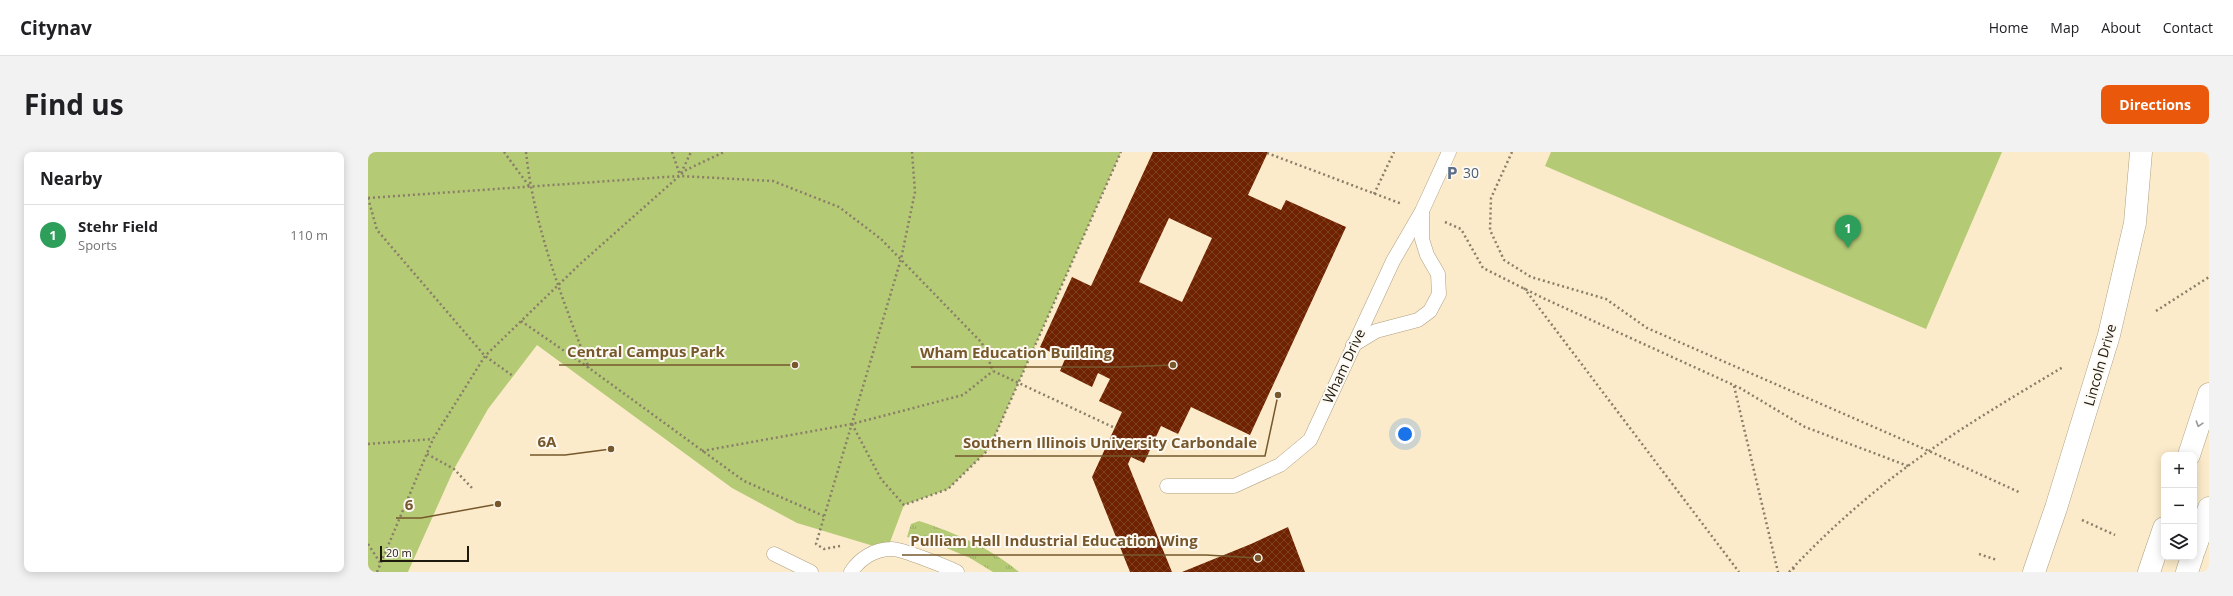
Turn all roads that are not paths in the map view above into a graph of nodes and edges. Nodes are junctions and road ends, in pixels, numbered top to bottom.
1 (1449, 152) edge
2 (2141, 152) edge
3 (1422, 211) junction
4 (1353, 345) junction
5 (2209, 394) edge
6 (2189, 452) edge
7 (1167, 486) dead end
8 (2207, 520) edge
9 (2161, 537) edge
10 (2197, 544) edge
11 (774, 554) dead end
12 (2191, 560) edge
13 (811, 572) edge
14 (851, 572) edge
15 (957, 572) edge
16 (2034, 572) edge
17 (2150, 572) edge
18 (2187, 572) edge

1 - 3 lane, Wham Drive
2 - 16 street, Lincoln Drive
3 - 4 lane, Wham Drive
3 - 4 lane
4 - 7 lane, Wham Drive
5 -> 6 street
8 - 10 street
9 - 17 street
11 - 13 lane
12 - 18 street
14 - 15 lane

